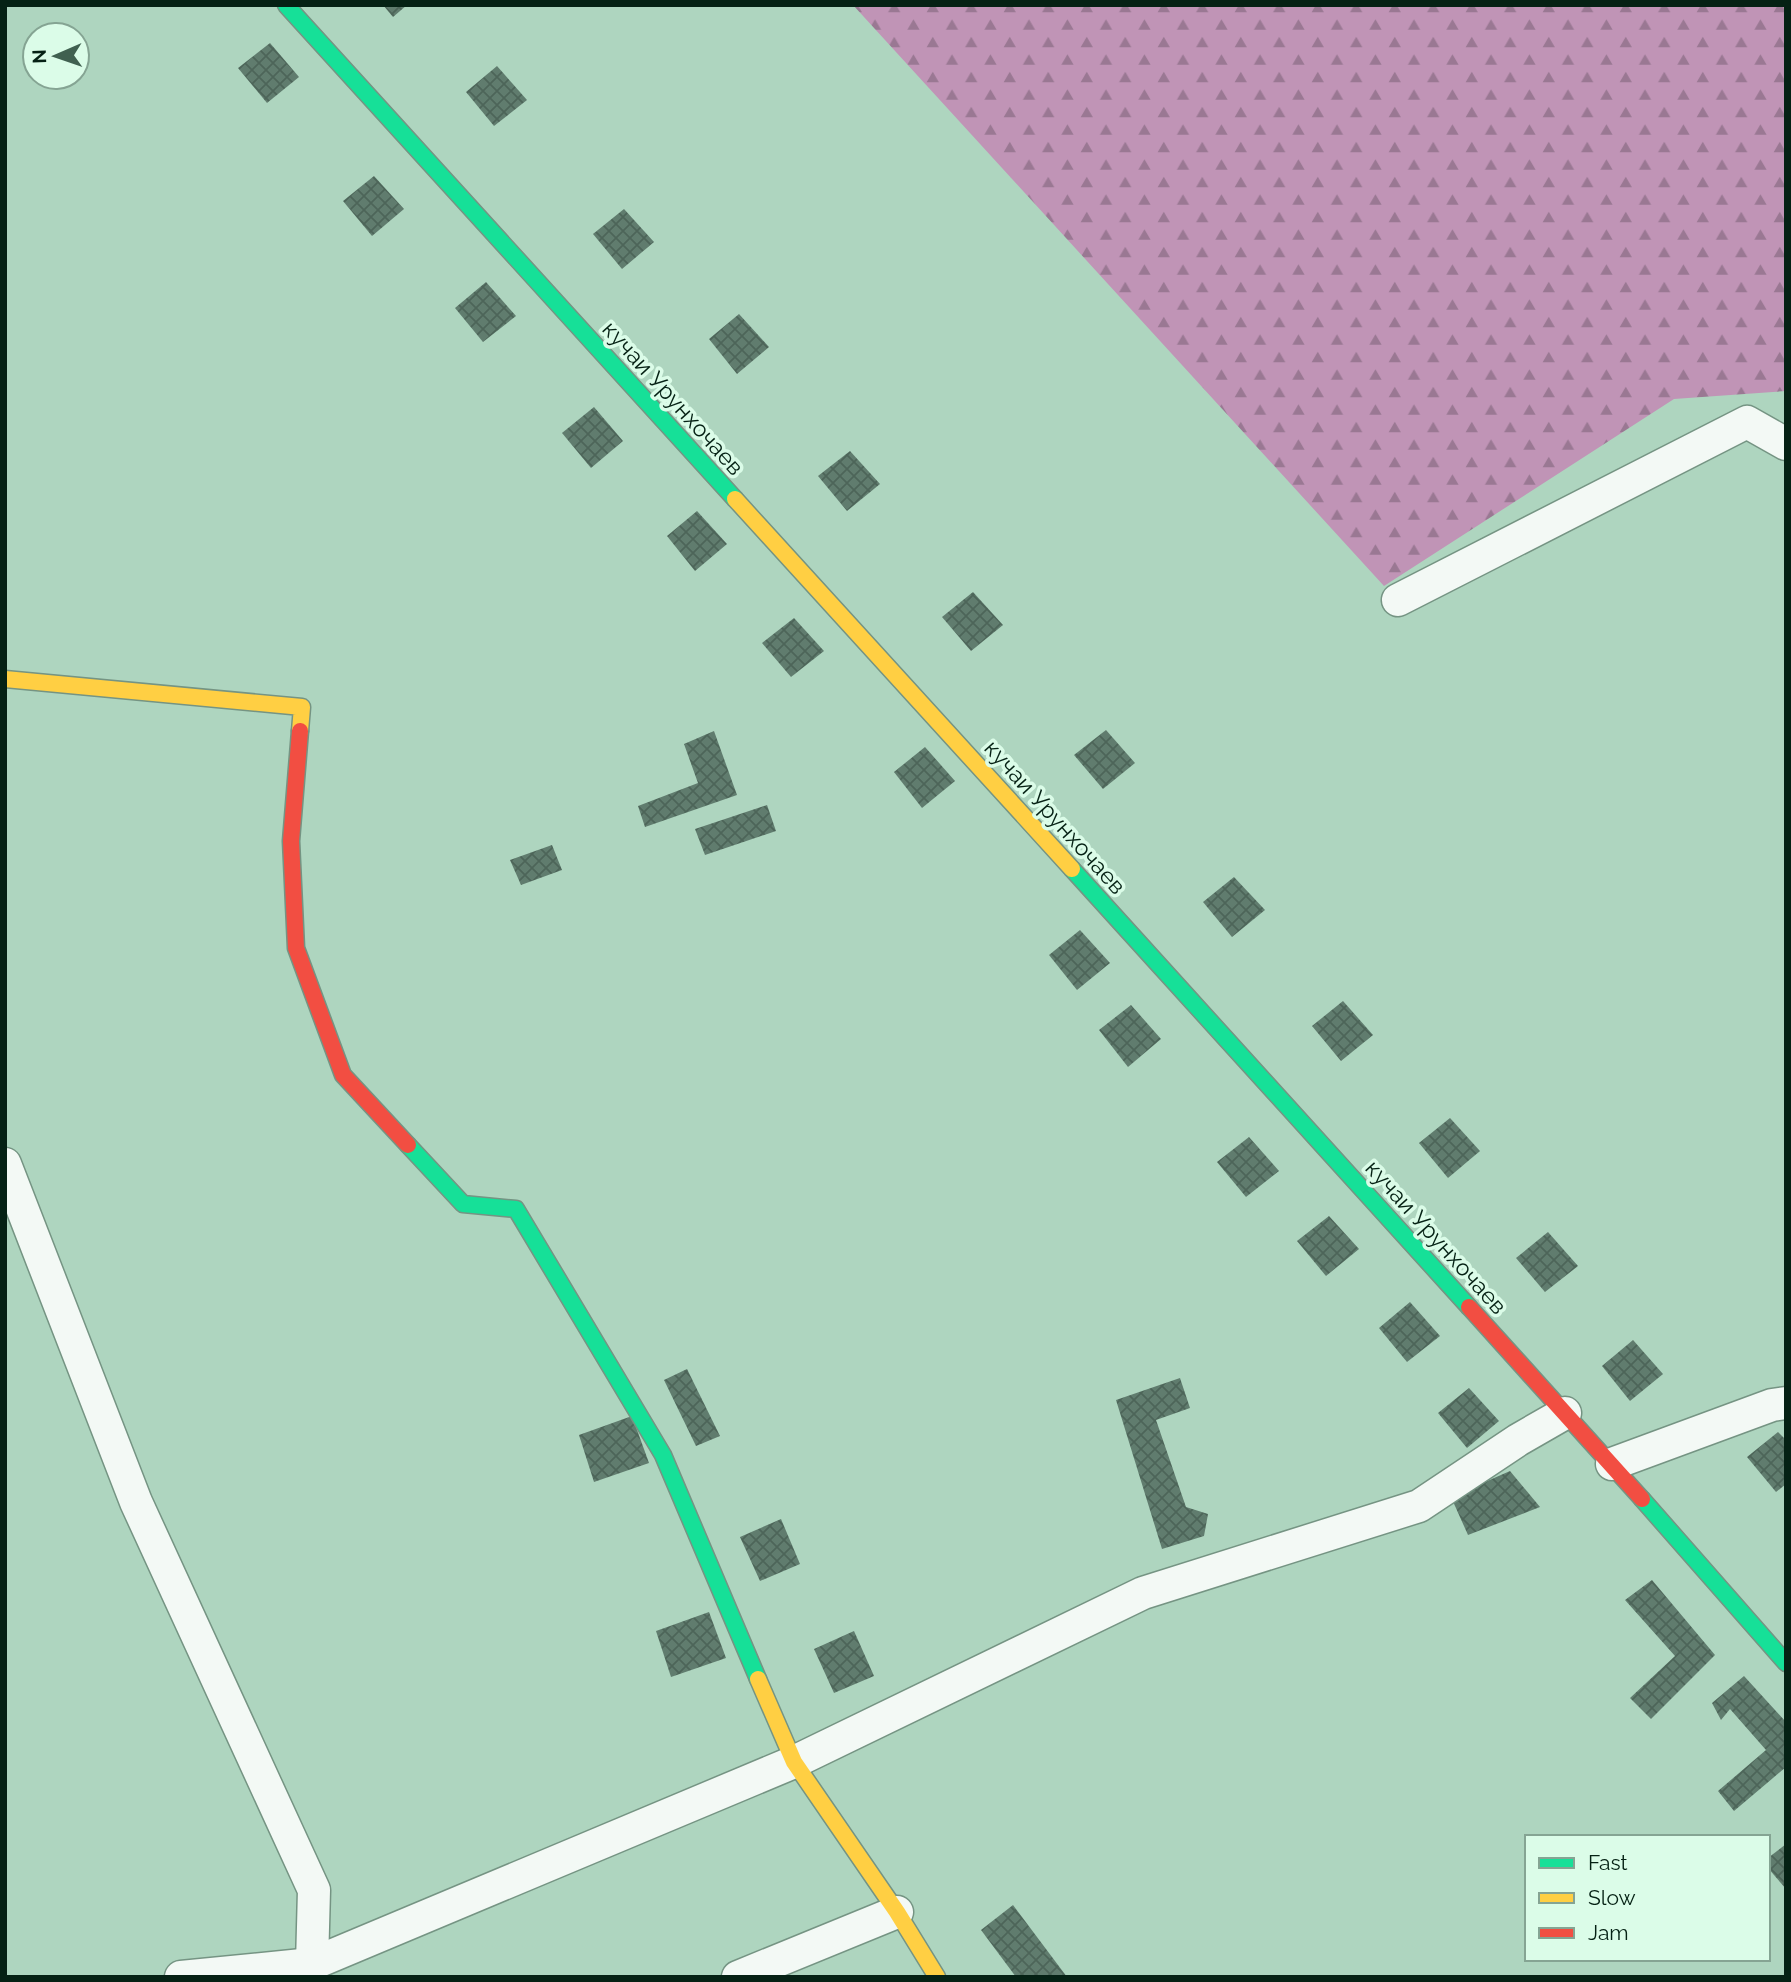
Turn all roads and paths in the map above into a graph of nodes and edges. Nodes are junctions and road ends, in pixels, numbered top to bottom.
1 (286, 5) edge
2 (1786, 444) edge
3 (1398, 600) dead end
4 (5, 679) edge
5 (5, 1164) edge
6 (1786, 1403) edge
7 (1565, 1413) junction
8 (1612, 1465) junction
9 (1786, 1663) edge
10 (794, 1762) junction
11 (897, 1912) junction
12 (312, 1964) junction
13 (181, 1977) edge
14 (738, 1977) edge
15 (937, 1977) edge

1 - 7 street, кучаи Урунхочаев
2 - 3 street
4 - 10 street
5 - 12 street
6 - 8 street
7 - 8 street, кучаи Урунхочаев
7 - 10 street
8 - 9 street, кучаи Урунхочаев
10 - 11 street
10 - 12 street
11 - 14 street
11 - 15 street
12 - 13 street

